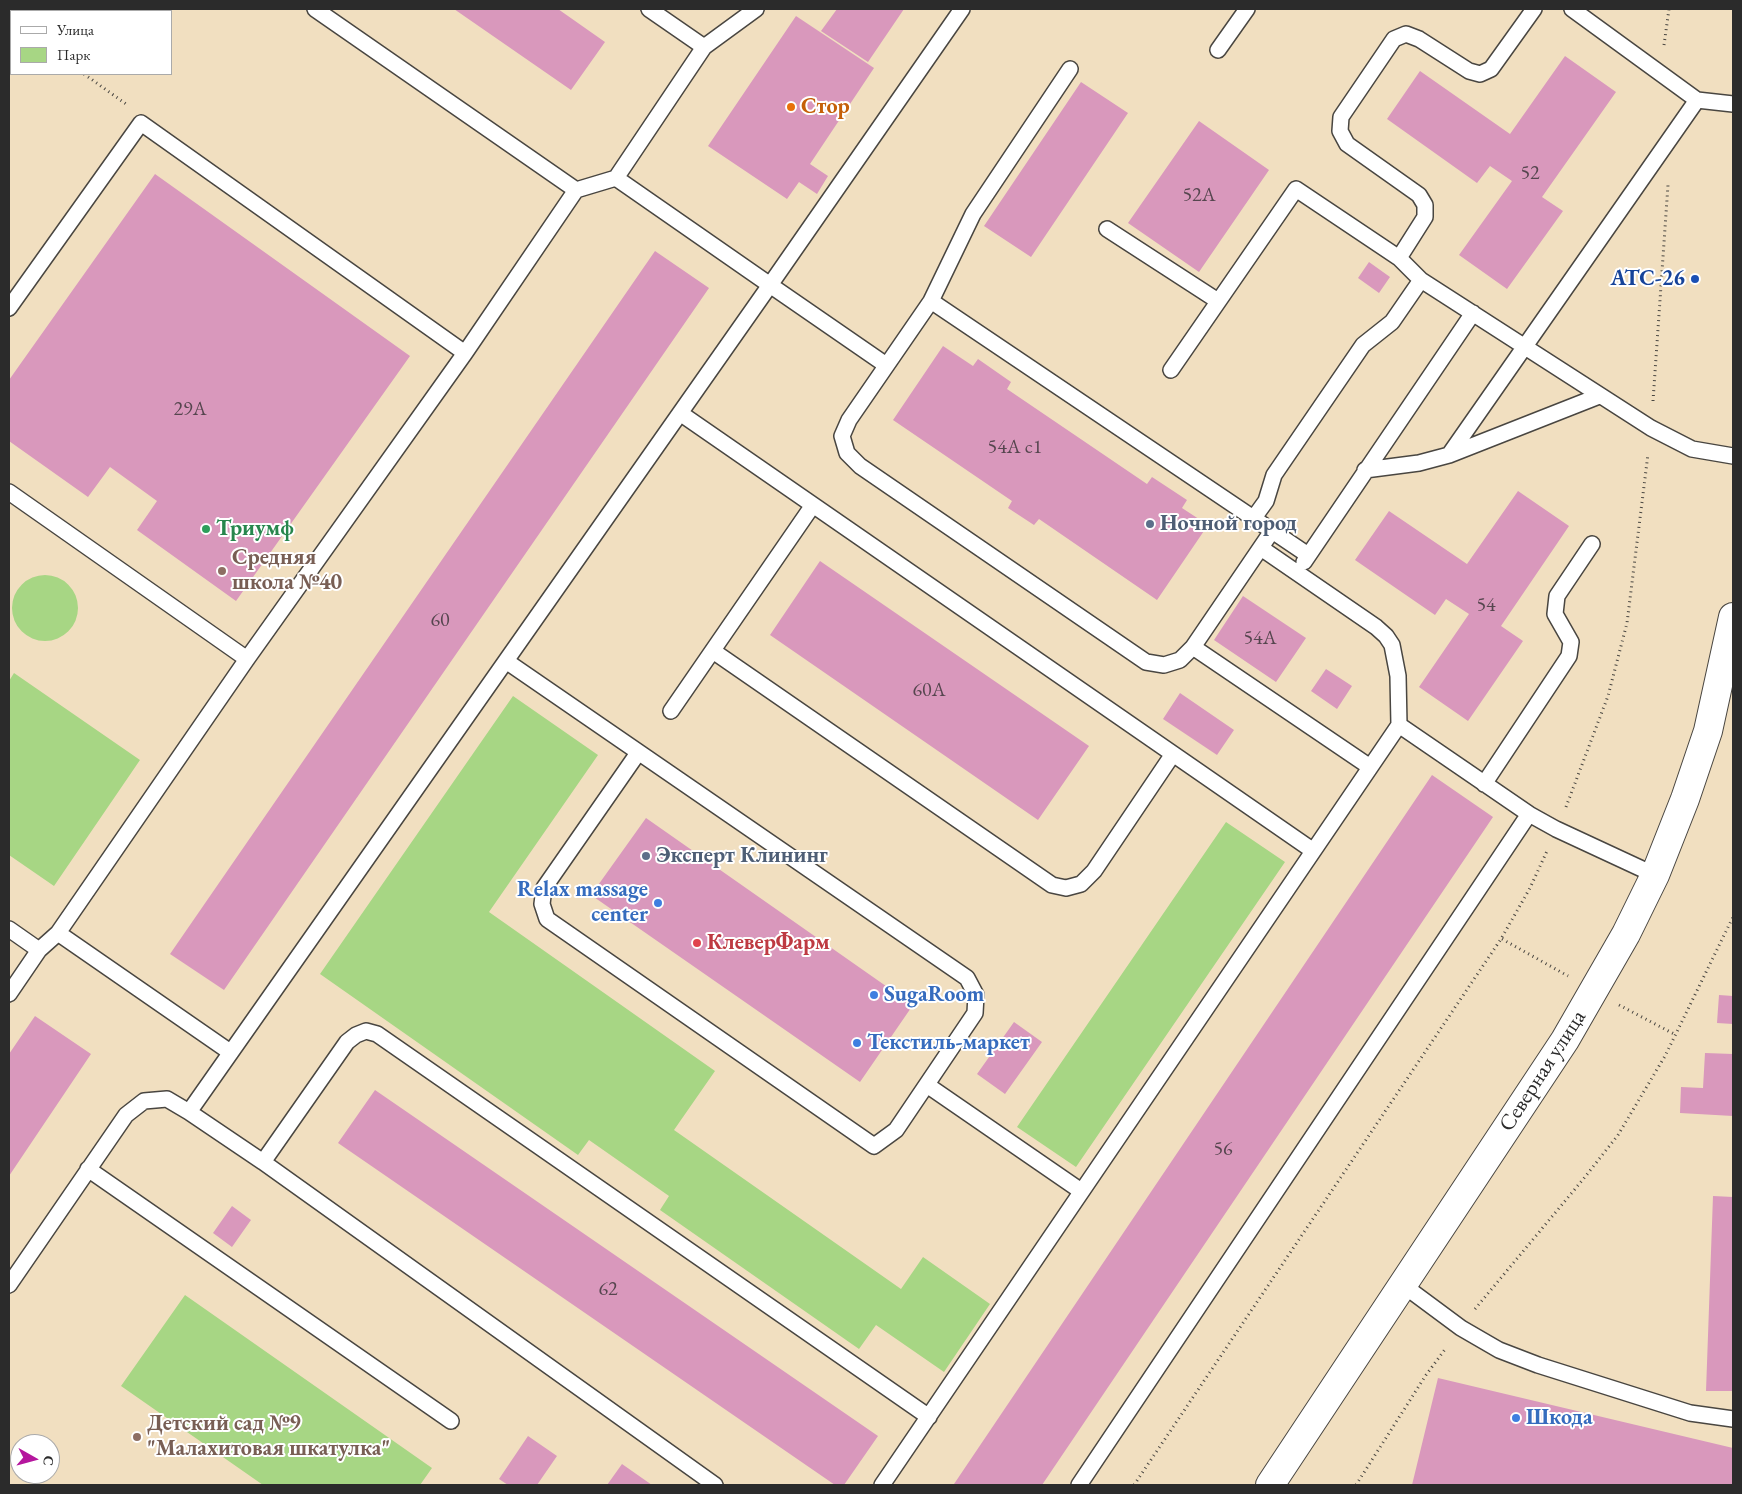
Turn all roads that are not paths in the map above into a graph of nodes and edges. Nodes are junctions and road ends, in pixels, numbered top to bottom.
1 (315, 9) edge
2 (649, 9) edge
3 (756, 9) edge
4 (962, 9) edge
5 (1246, 9) edge
6 (1534, 9) edge
7 (1572, 9) edge
8 (704, 47) junction
9 (1218, 50) dead end
10 (1070, 69) dead end
11 (1696, 100) junction
12 (1733, 104) edge
13 (616, 178) junction
14 (576, 190) junction
15 (1107, 229) dead end
16 (1399, 258) junction
17 (1421, 280) junction
18 (770, 285) junction
19 (930, 301) junction
20 (1218, 302) junction
21 (9, 308) edge
22 (1473, 313) junction
23 (1524, 347) junction
24 (465, 353) junction
25 (886, 365) junction
26 (1171, 370) dead end
27 (1599, 396) junction
28 (680, 413) junction
29 (1449, 455) junction
30 (1733, 456) edge
31 (1365, 470) junction
32 (9, 492) edge
33 (813, 506) junction
34 (1253, 519) junction
35 (1272, 532) junction
36 (1592, 544) dead end
37 (1261, 548) junction
38 (1308, 556) junction
39 (1296, 573) junction
40 (1733, 617) edge
41 (1193, 647) junction
42 (713, 651) junction
43 (247, 659) junction
44 (506, 661) junction
45 (1729, 661) edge
46 (670, 711) dead end
47 (1399, 725) junction
48 (638, 753) junction
49 (1173, 754) junction
50 (1370, 767) junction
51 (1484, 784) junction
52 (1529, 814) junction
53 (1312, 850) junction
54 (1655, 875) junction
55 (9, 929) edge
56 (58, 933) junction
57 (39, 950) junction
58 (9, 994) edge
59 (230, 1052) junction
60 (927, 1086) junction
61 (189, 1112) junction
62 (263, 1162) junction
63 (88, 1169) junction
64 (1081, 1192) junction
65 (9, 1285) edge
66 (1403, 1285) junction
67 (929, 1417) junction
68 (1733, 1418) edge
69 (451, 1421) dead end
70 (715, 1485) edge
71 (882, 1485) edge
72 (1079, 1485) edge
73 (1270, 1485) edge

1 - 14 lane
2 - 8 lane
3 - 8 lane
4 - 18 lane
5 - 9 lane
6 - 16 lane
7 - 11 lane
8 - 13 lane
10 - 19 lane
11 - 12 lane
11 - 23 lane
13 - 14 lane
13 - 18 lane
14 - 24 lane
15 - 20 lane
16 - 17 lane
16 - 20 lane
17 - 22 lane
17 - 34 lane
18 - 25 lane
18 - 28 lane
19 - 25 lane
19 - 34 lane
20 - 26 lane
21 - 24 lane
22 - 23 lane
22 - 31 lane
23 - 27 lane
23 - 29 lane
24 - 43 lane
25 - 41 lane
27 - 29 lane
27 - 30 lane
28 - 33 lane
28 - 44 lane
29 - 31 lane
31 - 38 lane
32 - 43 lane
33 - 42 lane
33 - 49 lane
34 - 35 lane
35 - 37 lane
35 - 38 lane
36 - 51 lane
37 - 39 lane
37 - 41 lane
38 - 39 lane
39 - 47 lane
40 - 45 main road, Северная улица
41 - 50 lane
42 - 46 lane
42 - 49 lane
43 - 56 lane
44 - 48 lane
44 - 59 lane
45 - 54 main road, Северная улица
47 - 50 lane
47 - 51 lane
48 - 60 lane
48 - 60 lane
49 - 53 lane
50 - 53 lane
51 - 52 lane
52 - 54 lane
52 - 72 lane
53 - 64 lane
54 - 66 main road, Северная улица
55 - 57 lane
56 - 57 lane
56 - 59 lane
57 - 58 lane
59 - 61 lane
60 - 64 lane
61 - 62 lane
61 - 63 lane
62 - 67 lane
62 - 70 lane
63 - 65 lane
63 - 69 lane
64 - 67 lane
66 - 68 lane
66 - 73 main road, Северная улица
67 - 71 lane

